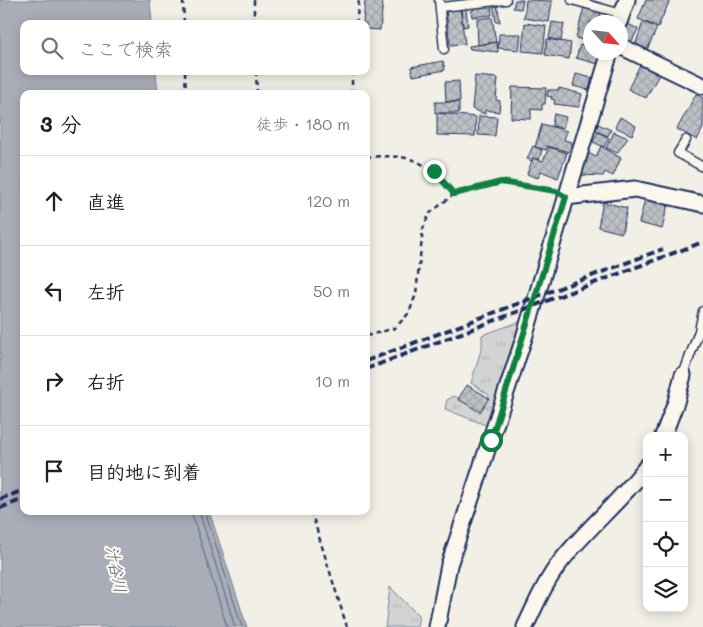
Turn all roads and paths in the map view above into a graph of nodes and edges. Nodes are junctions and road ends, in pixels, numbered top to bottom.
1 (183, 0) edge
2 (254, 0) edge
3 (359, 0) edge
4 (506, 0) edge
5 (572, 0) edge
6 (440, 4) edge
7 (623, 12) edge
8 (184, 20) edge
9 (254, 20) edge
10 (356, 20) edge
11 (444, 49) dead end
12 (628, 50) edge
13 (608, 60) edge
14 (186, 75) edge
15 (256, 75) edge
16 (352, 75) edge
17 (703, 86) edge
18 (186, 90) edge
19 (257, 90) edge
20 (352, 90) edge
21 (686, 140) dead end
22 (370, 157) edge
23 (703, 167) edge
24 (454, 194) junction
25 (566, 197) junction
26 (703, 204) edge
27 (703, 311) edge
28 (370, 335) edge
29 (683, 375) joint
30 (665, 432) edge
31 (643, 471) edge
32 (312, 515) edge
33 (347, 627) edge
34 (437, 627) edge
35 (525, 627) edge

1 - 8 path
2 - 9 path
3 - 10 path
4 - 6 lane
5 - 7 lane
6 - 11 lane
12 - 17 street
13 - 25 street
14 - 18 path
15 - 19 path
16 - 20 path
21 - 23 lane
22 - 24 path
24 - 25 path
24 - 28 path
25 - 26 street
25 - 34 street
27 - 29 lane
29 - 30 street
31 - 35 street
32 - 33 path

